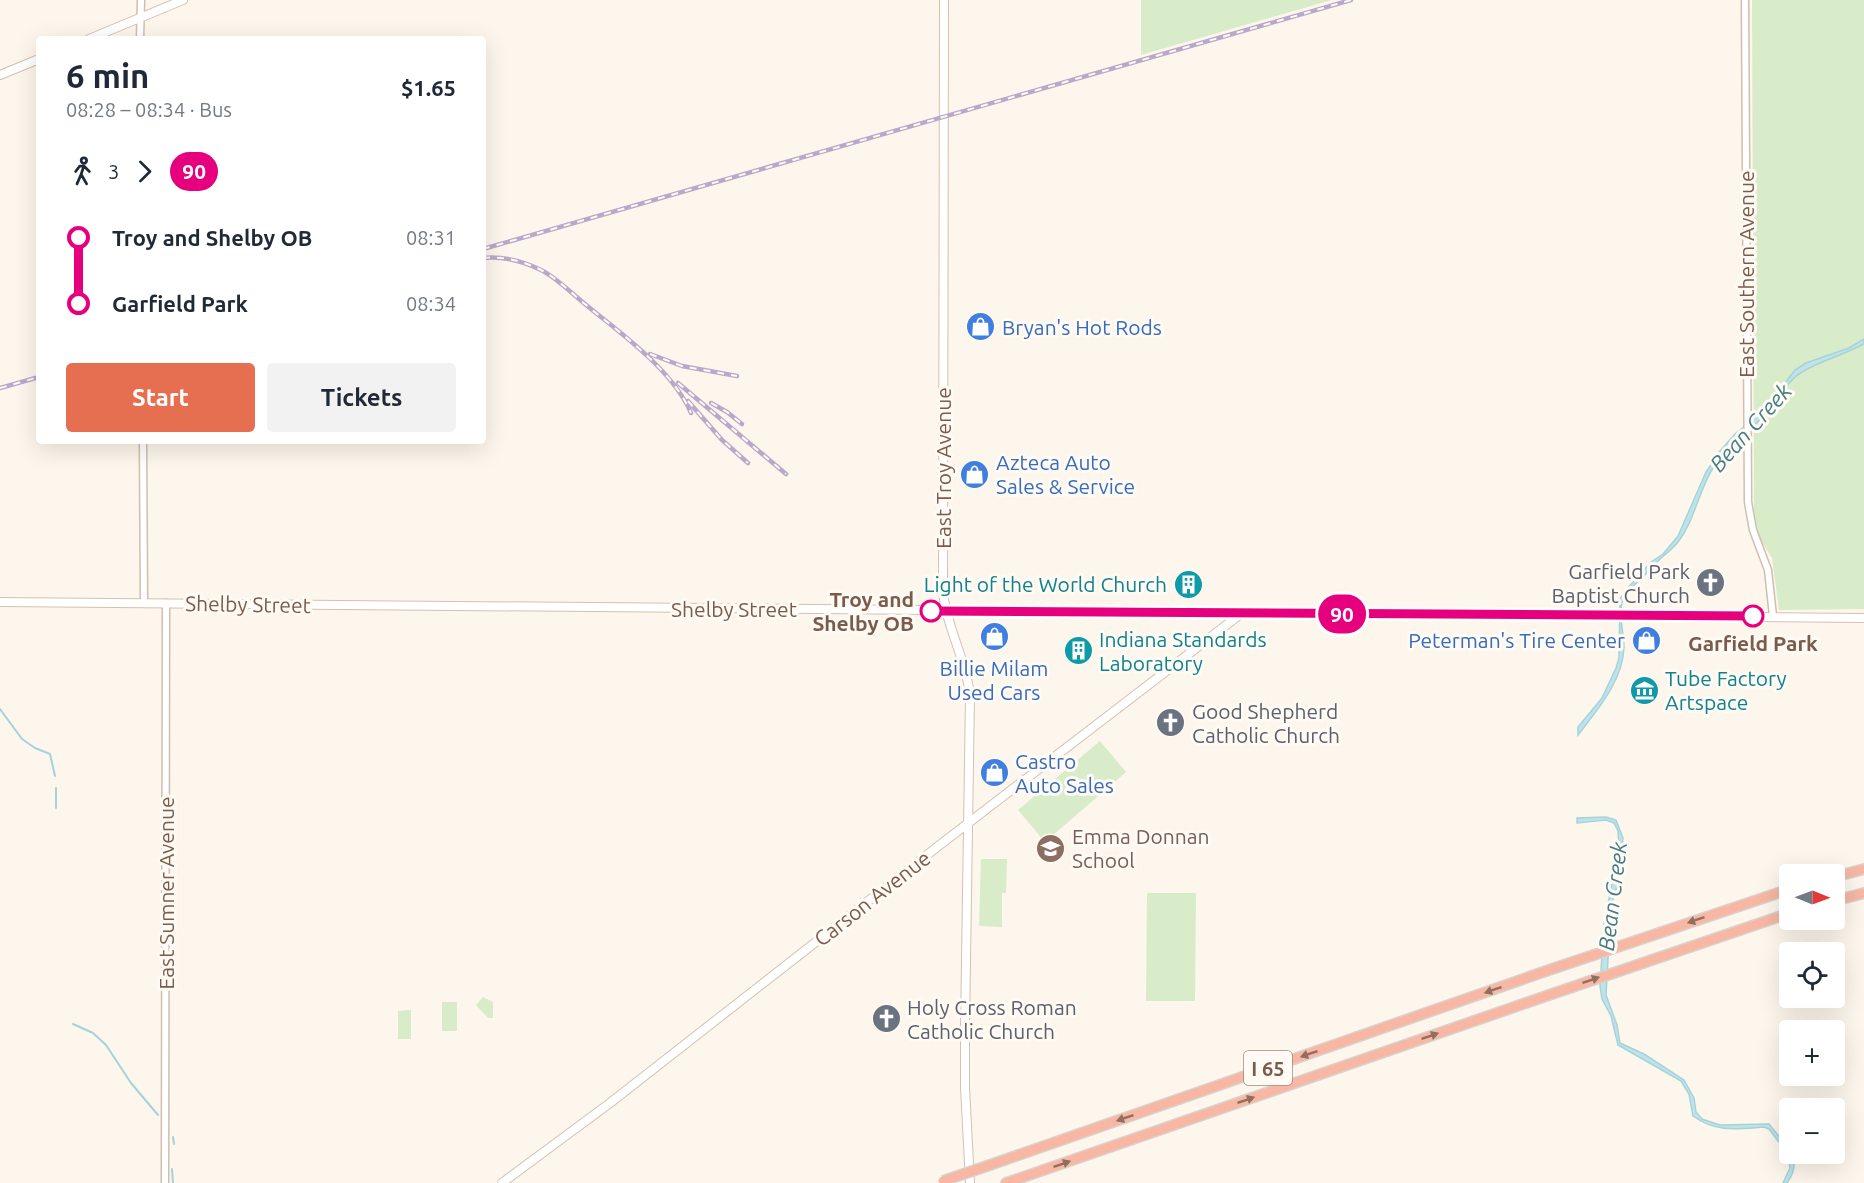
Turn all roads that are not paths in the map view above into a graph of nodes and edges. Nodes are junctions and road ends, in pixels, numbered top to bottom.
1 (141, 0) edge
2 (183, 0) edge
3 (944, 0) edge
4 (1745, 0) edge
5 (141, 18) junction
6 (96, 36) edge
7 (140, 36) edge
8 (36, 60) edge
9 (0, 75) edge
10 (143, 444) edge
11 (0, 602) edge
12 (144, 603) junction
13 (166, 603) junction
14 (946, 611) junction
15 (1242, 613) junction
16 (1773, 616) junction
17 (1864, 618) edge
18 (968, 823) junction
19 (1864, 869) edge
20 (1845, 874) edge
21 (1779, 892) edge
22 (1864, 893) edge
23 (1845, 898) edge
24 (1779, 916) edge
25 (941, 1182) edge
26 (165, 1183) edge
27 (502, 1183) edge
28 (970, 1183) edge
29 (1006, 1183) edge

1 - 5 street
2 - 5 main road
3 - 14 main road, East Troy Avenue
4 - 16 street, East Southern Avenue
5 - 6 main road
5 - 7 street
8 - 9 main road
10 - 12 street
11 - 12 main road, Shelby Street
12 - 13 main road, Shelby Street
13 - 14 main road, Shelby Street
13 - 26 street, East Sumner Avenue
14 - 15 main road, Shelby Street
14 - 18 main road, East Troy Avenue
15 - 16 main road, Shelby Street
15 - 18 main road, Carson Avenue
16 - 17 main road, Shelby Street
18 - 27 main road, Carson Avenue
18 - 28 main road, East Troy Avenue
19 - 20 highway
21 -> 25 highway, I 65, bridge
22 - 23 highway
29 -> 24 highway, I 65

